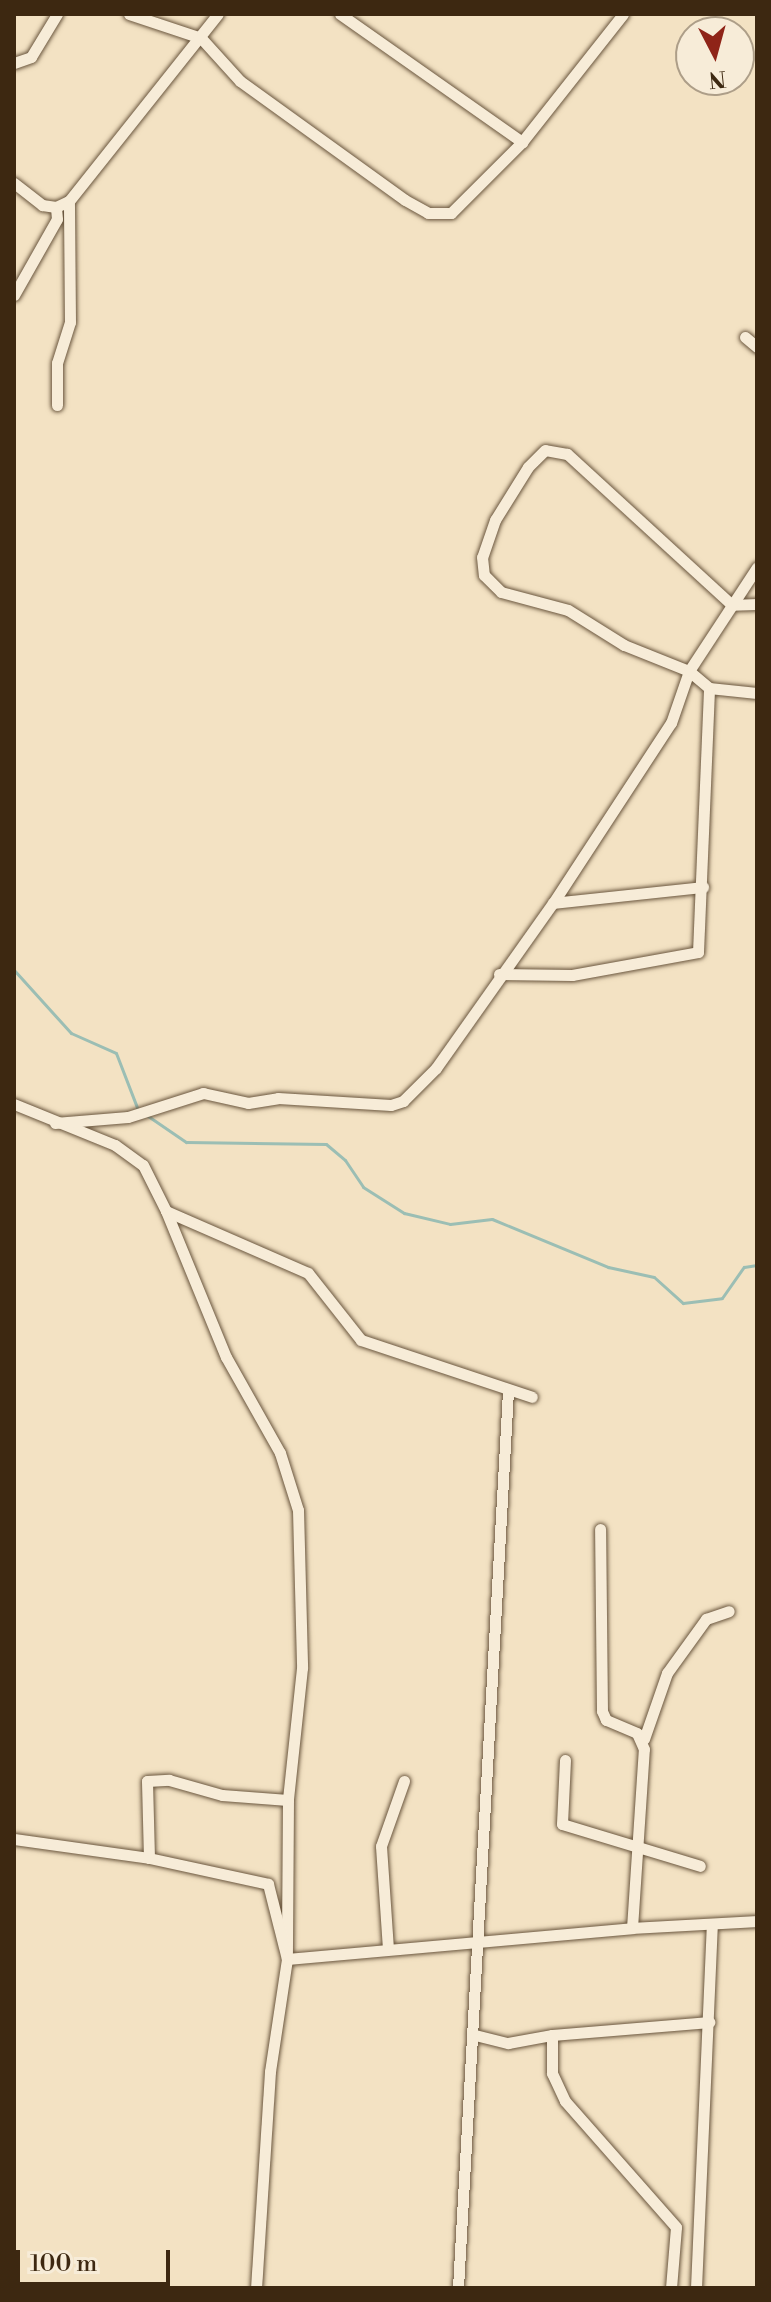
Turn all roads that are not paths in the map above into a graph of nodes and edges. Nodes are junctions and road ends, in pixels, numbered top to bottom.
1 (57, 14) edge
2 (129, 14) edge
3 (218, 14) edge
4 (340, 14) edge
5 (623, 14) edge
6 (201, 38) junction
7 (14, 63) edge
8 (522, 142) junction
9 (14, 183) edge
10 (69, 201) junction
11 (56, 207) junction
12 (14, 295) edge
13 (745, 337) dead end
14 (757, 347) edge
15 (57, 405) dead end
16 (757, 567) edge
17 (757, 604) edge
18 (732, 605) junction
19 (689, 671) junction
20 (709, 688) junction
21 (757, 693) edge
22 (703, 887) junction
23 (553, 903) junction
24 (499, 974) junction
25 (14, 1104) edge
26 (55, 1123) junction
27 (166, 1211) junction
28 (508, 1390) junction
29 (532, 1397) dead end
30 (600, 1529) dead end
31 (729, 1611) dead end
32 (644, 1739) junction
33 (565, 1760) dead end
34 (404, 1781) dead end
35 (288, 1800) junction
36 (14, 1839) edge
37 (637, 1849) junction
38 (149, 1858) junction
39 (700, 1866) dead end
40 (757, 1921) edge
41 (712, 1926) junction
42 (632, 1928) junction
43 (476, 1941) junction
44 (388, 1949) junction
45 (287, 1959) junction
46 (709, 2022) junction
47 (475, 2035) junction
48 (552, 2035) junction
49 (256, 2288) edge
50 (458, 2288) edge
51 (671, 2288) edge
52 (696, 2288) edge

1 - 7 street
2 - 6 street
3 - 6 street
4 - 8 street
5 - 8 street
6 - 8 street
6 - 10 street
9 - 11 street
10 - 11 street
10 - 15 street
11 - 12 street
13 - 14 street
16 - 18 street
17 - 18 street
18 - 19 street
18 - 19 street
19 - 20 street
19 - 23 street
20 - 21 street
20 - 22 street
22 - 23 street
22 - 24 street
23 - 24 street
24 - 26 street
25 - 26 street
26 - 27 street
27 - 28 street
27 - 35 street
28 - 29 street
28 - 43 street
30 - 32 street
31 - 32 street
32 - 37 street
33 - 37 street
34 - 44 street
35 - 38 street
35 - 45 street
36 - 38 street
37 - 39 street
37 - 42 street
38 - 45 street
40 - 41 street
41 - 42 street
41 - 46 street
42 - 43 street
43 - 44 street
43 - 47 street
44 - 45 street
45 - 49 street
46 - 48 street
46 - 52 street
47 - 48 street
47 - 50 street
48 - 51 street

